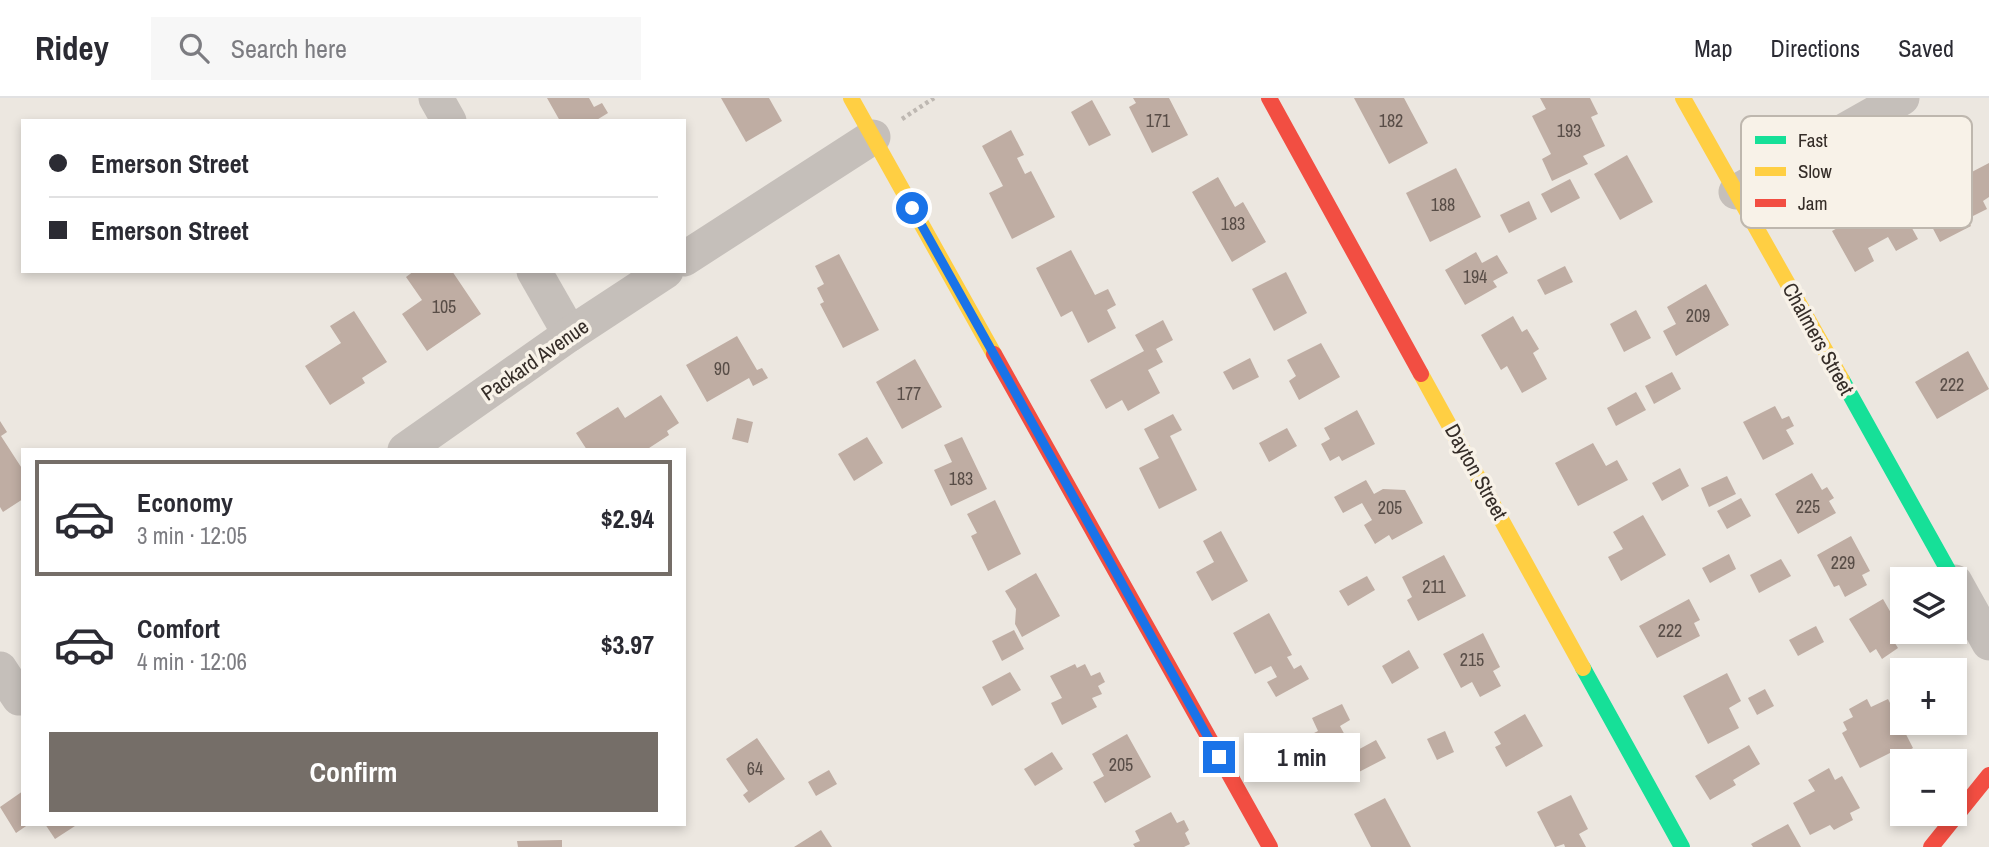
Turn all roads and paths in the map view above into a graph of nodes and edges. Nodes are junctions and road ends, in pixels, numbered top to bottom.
1 (436, 98) edge
2 (851, 98) edge
3 (1269, 98) edge
4 (1683, 98) edge
5 (1902, 98) edge
6 (1870, 116) edge
7 (448, 119) edge
8 (873, 138) junction
9 (1741, 189) edge
10 (1736, 192) junction
11 (1741, 201) edge
12 (1756, 228) edge
13 (686, 258) edge
14 (535, 273) edge
15 (663, 273) edge
16 (570, 334) junction
17 (408, 448) edge
18 (1947, 567) edge
19 (1967, 603) edge
20 (1989, 643) edge
21 (1989, 775) edge
22 (1270, 847) edge
23 (1682, 847) edge
24 (1931, 847) edge

1 - 7 street
2 - 8 street
3 - 23 street, Dayton Street
4 - 10 street, Chalmers Street
5 - 6 street
8 - 13 street
8 - 22 street
9 - 10 street
10 - 11 street, Chalmers Street
12 - 18 street, Chalmers Street
14 - 16 street
15 - 16 street, Packard Avenue
16 - 17 street, Packard Avenue
19 - 20 street, Chalmers Street
21 - 24 street

